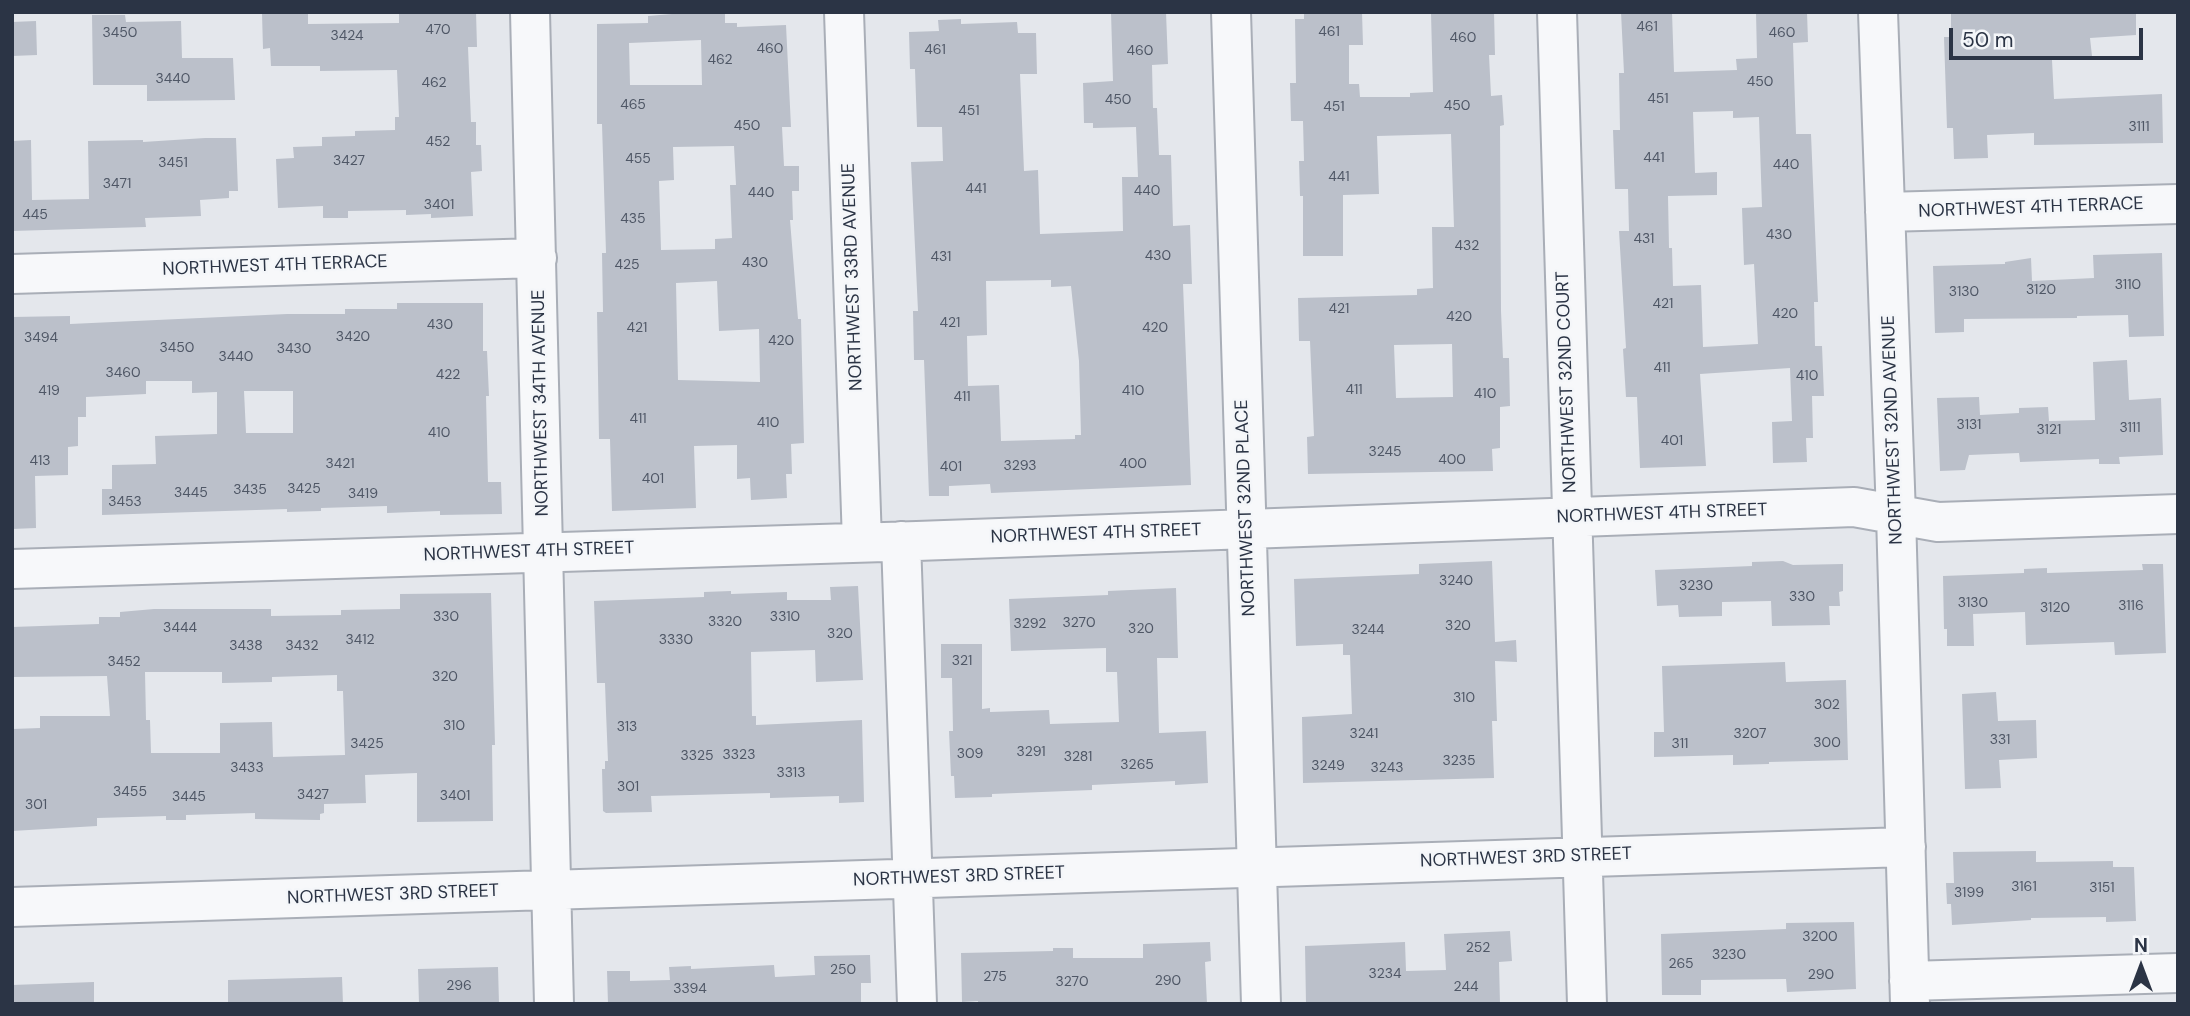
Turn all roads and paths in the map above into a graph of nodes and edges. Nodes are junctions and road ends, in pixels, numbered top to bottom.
1 (530, 12) edge
2 (844, 12) edge
3 (1231, 12) edge
4 (1557, 12) edge
5 (1878, 12) edge
6 (2178, 204) edge
7 (1885, 212) junction
8 (537, 258) junction
9 (12, 274) edge
10 (2178, 514) edge
11 (1896, 515) junction
12 (1572, 517) junction
13 (1247, 529) junction
14 (901, 541) junction
15 (862, 542) junction
16 (544, 552) junction
17 (12, 569) edge
18 (1906, 847) junction
19 (1581, 856) junction
20 (1256, 867) junction
21 (914, 879) junction
22 (552, 891) junction
23 (12, 907) edge
24 (2178, 973) edge
25 (1910, 992) edge
26 (554, 1004) edge
27 (917, 1004) edge
28 (1261, 1004) edge
29 (1587, 1004) edge

1 - 8 street, NORTHWEST 34TH AVENUE
2 - 15 street, NORTHWEST 33RD AVENUE
3 - 13 street, NORTHWEST 32ND PLACE
4 - 12 street, NORTHWEST 32ND COURT
5 - 7 street, NORTHWEST 32ND AVENUE
6 - 7 street, NORTHWEST 4TH TERRACE
7 - 11 street, NORTHWEST 32ND AVENUE
8 - 9 street, NORTHWEST 4TH TERRACE
8 - 16 street, NORTHWEST 34TH AVENUE
10 - 11 street, NORTHWEST 4TH STREET
11 - 12 street, NORTHWEST 4TH STREET
11 - 18 street, NORTHWEST 32ND AVENUE
12 - 13 street, NORTHWEST 4TH STREET
12 - 19 street, NORTHWEST 32ND COURT
13 - 14 street, NORTHWEST 4TH STREET
13 - 20 street, NORTHWEST 32ND PLACE
14 - 15 street, NORTHWEST 4TH STREET
14 - 21 street
15 - 16 street, NORTHWEST 4TH STREET
16 - 17 street, NORTHWEST 4TH STREET
16 - 22 street, NORTHWEST 34TH AVENUE
18 - 19 street, NORTHWEST 3RD STREET
18 - 25 street, NORTHWEST 32ND AVENUE
19 - 20 street, NORTHWEST 3RD STREET
19 - 29 street, NORTHWEST 32ND COURT
20 - 21 street, NORTHWEST 3RD STREET
20 - 28 street, NORTHWEST 32ND PLACE
21 - 22 street, NORTHWEST 3RD STREET
21 - 27 street
22 - 23 street, NORTHWEST 3RD STREET
22 - 26 street, NORTHWEST 34TH AVENUE
24 - 25 street

